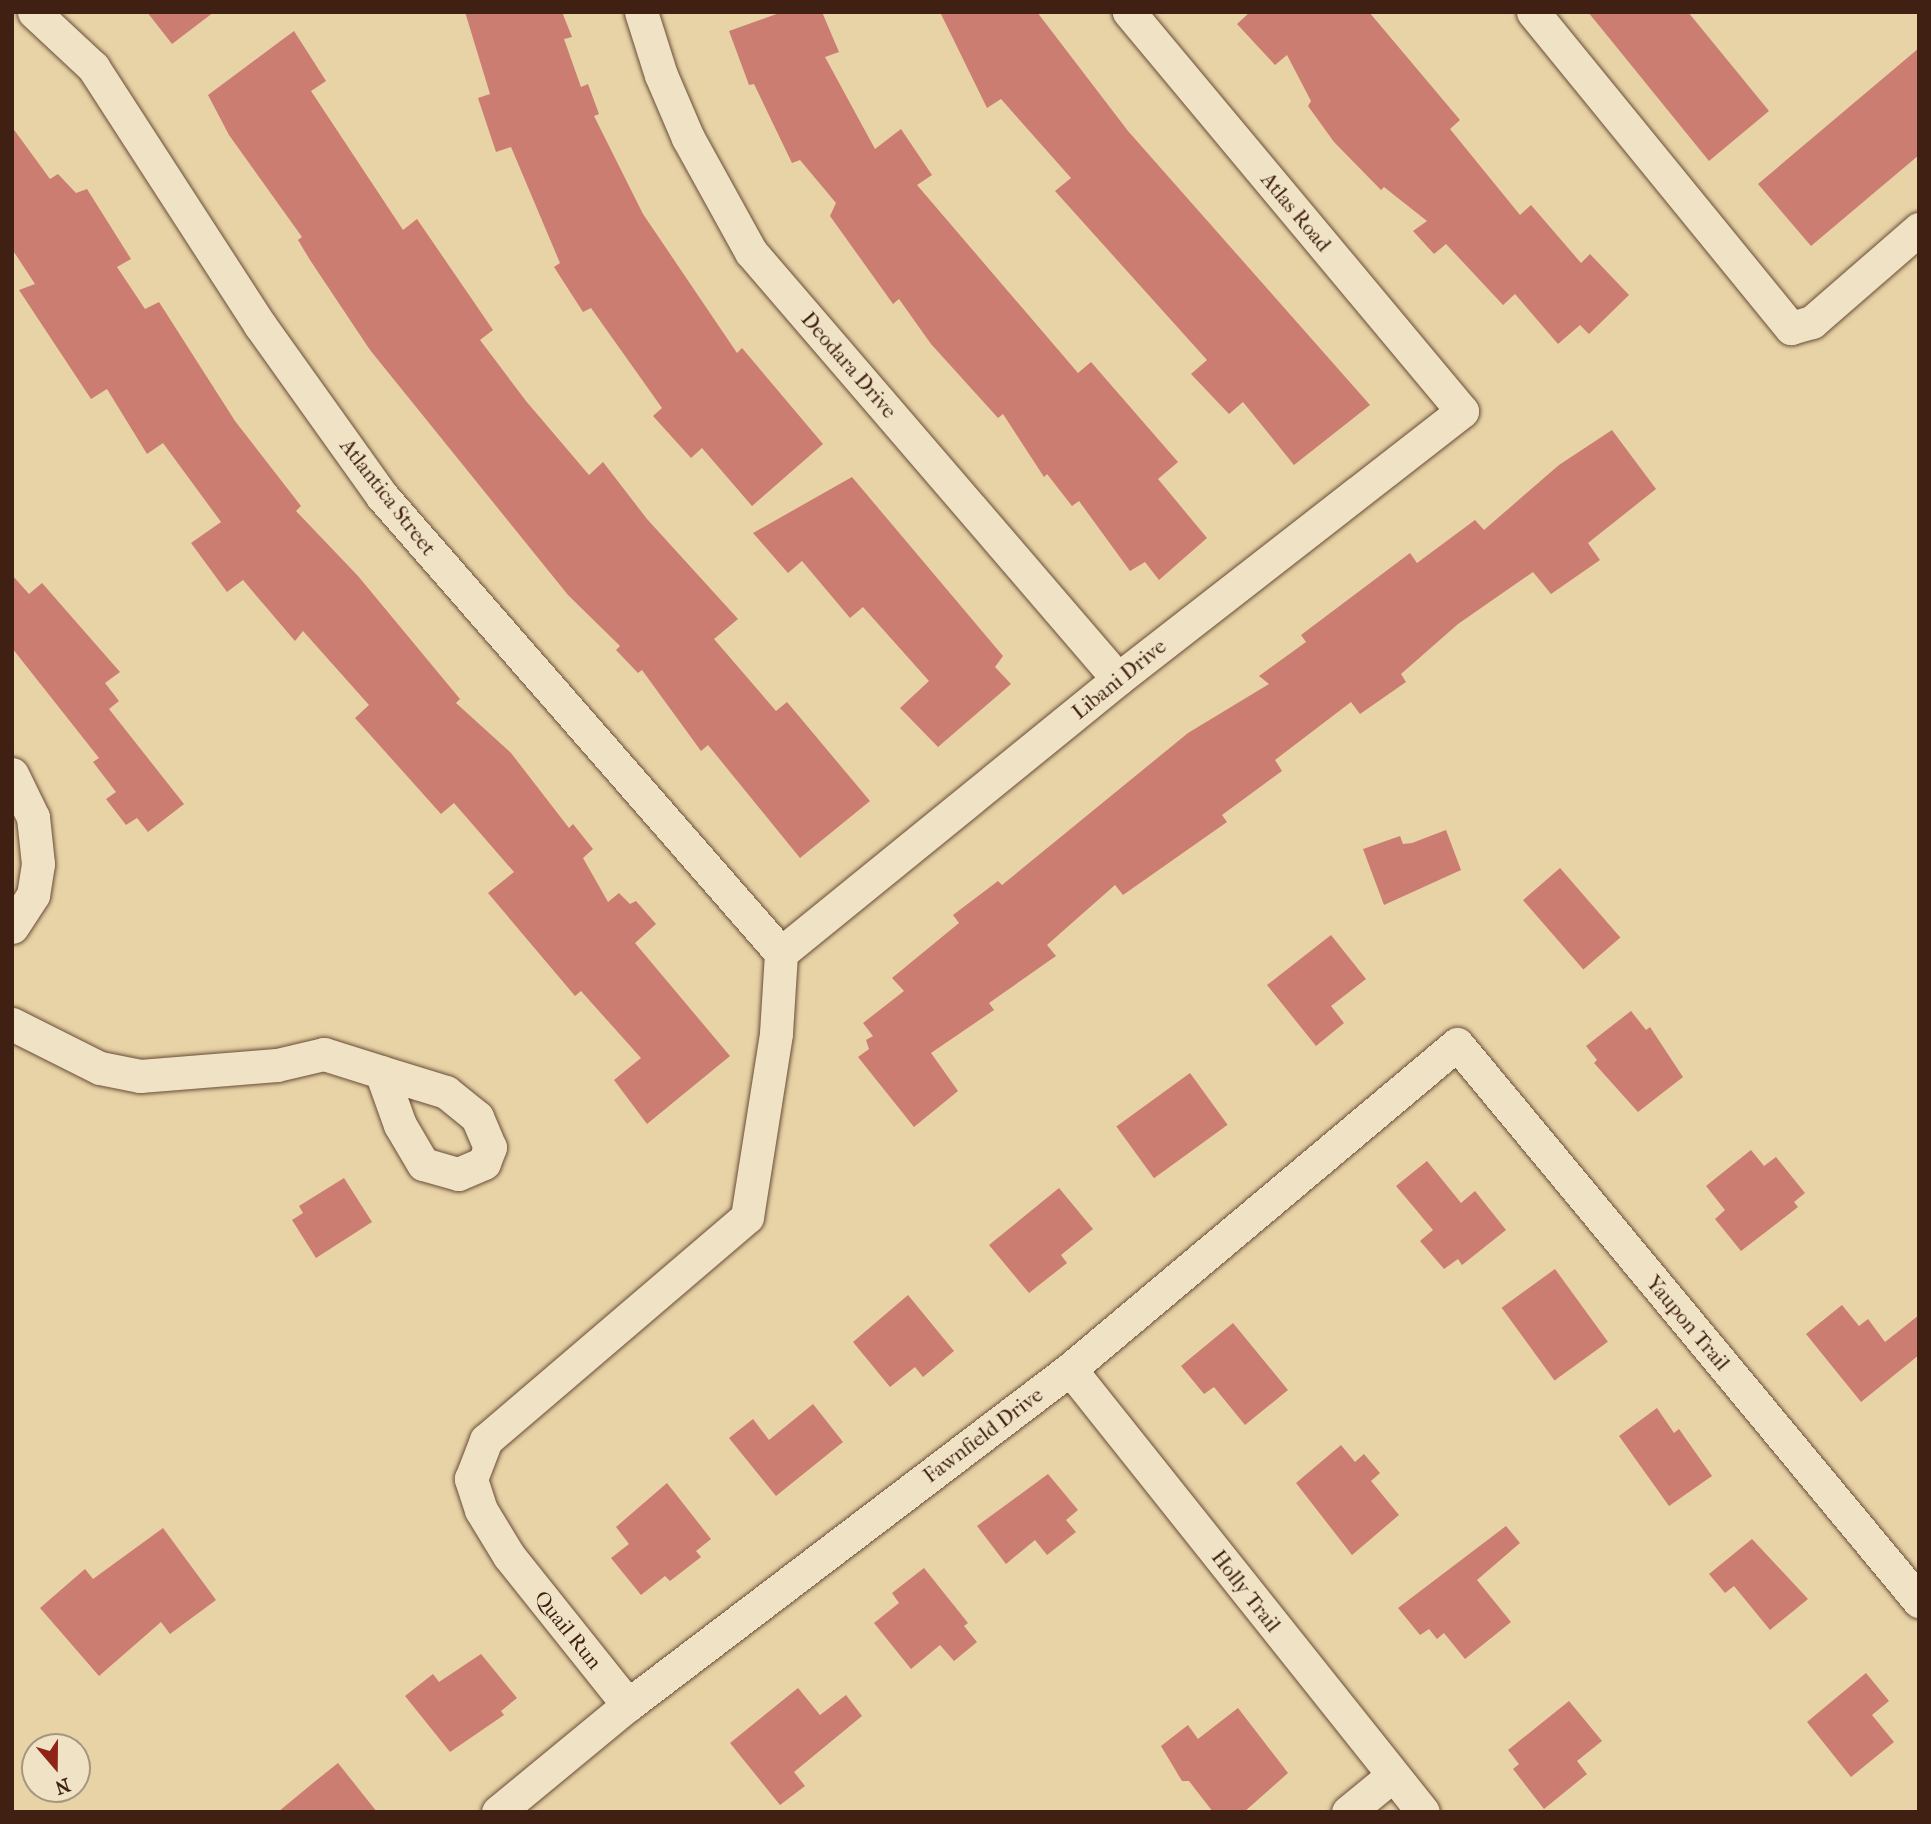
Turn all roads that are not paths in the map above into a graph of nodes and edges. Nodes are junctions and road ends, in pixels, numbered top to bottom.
1 (33, 12) edge
2 (641, 12) edge
3 (1129, 12) edge
4 (1533, 12) edge
5 (1919, 229) edge
6 (1462, 411) joint
7 (1118, 679) junction
8 (12, 774) edge
9 (12, 927) edge
10 (781, 953) junction
11 (12, 1024) edge
12 (1457, 1044) joint
13 (381, 1072) dead end
14 (1070, 1369) junction
15 (1919, 1601) edge
16 (628, 1705) junction
17 (1393, 1775) junction
18 (498, 1812) edge
19 (1348, 1812) edge
20 (1423, 1812) edge

1 - 10 street, Atlantica Street
2 - 7 street, Deodara Drive
3 - 6 street, Atlas Road
4 - 5 street
6 - 7 street, Libani Drive
7 - 10 street, Libani Drive
8 - 9 street
10 - 16 street, Quail Run
11 - 13 street
12 - 14 street, Fawnfield Drive
12 - 15 street, Yaupon Trail
14 - 16 street, Fawnfield Drive
14 - 17 street, Holly Trail
16 - 18 street, Fawnfield Drive
17 - 19 street
17 - 20 street, Holly Trail

